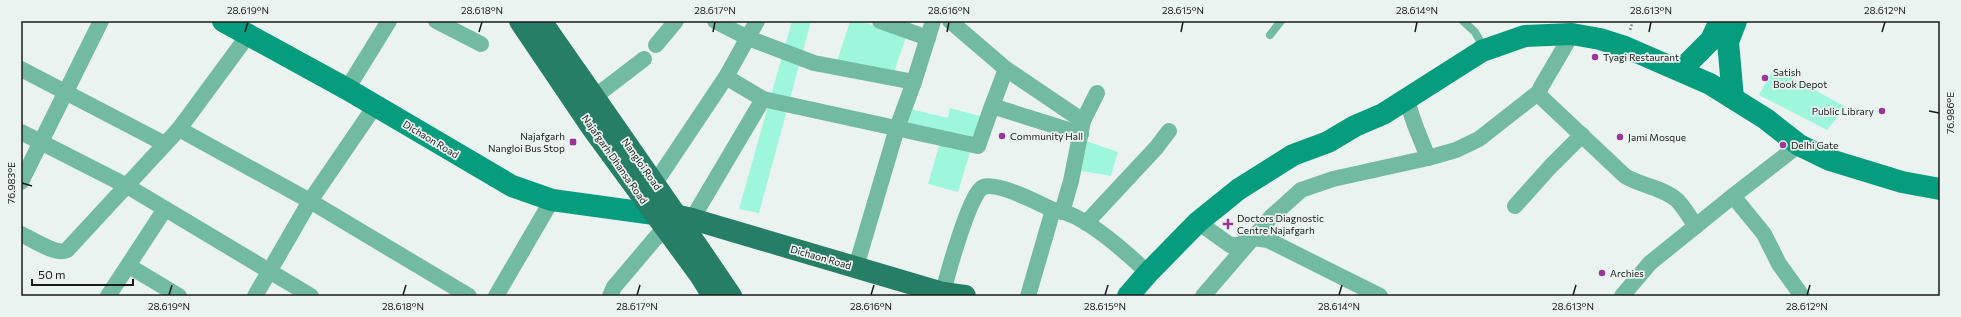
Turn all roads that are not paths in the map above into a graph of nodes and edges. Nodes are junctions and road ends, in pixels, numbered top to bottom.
1 (101, 21) edge
2 (223, 21) edge
3 (389, 21) edge
4 (436, 21) edge
5 (520, 21) edge
6 (541, 21) edge
7 (676, 21) edge
8 (716, 21) edge
9 (757, 21) edge
10 (880, 21) edge
11 (932, 21) edge
12 (950, 21) edge
13 (1281, 21) edge
14 (1463, 21) edge
15 (1720, 21) edge
16 (1736, 21) edge
17 (249, 34) junction
18 (1572, 34) junction
19 (1270, 36) dead end
20 (748, 38) junction
21 (928, 38) junction
22 (481, 44) dead end
23 (656, 45) dead end
24 (1485, 50) junction
25 (644, 59) dead end
26 (21, 69) edge
27 (1006, 69) junction
28 (1681, 70) junction
29 (726, 78) junction
30 (914, 82) junction
31 (347, 89) junction
32 (66, 92) junction
33 (1539, 92) junction
34 (1097, 93) dead end
35 (593, 98) junction
36 (1407, 98) junction
37 (1733, 98) junction
38 (763, 99) junction
39 (375, 106) junction
40 (992, 106) junction
41 (1082, 127) junction
42 (179, 128) junction
43 (897, 128) junction
44 (1169, 131) dead end
45 (21, 132) edge
46 (1582, 135) junction
47 (41, 141) junction
48 (165, 144) junction
49 (1799, 145) junction
50 (1428, 158) junction
51 (21, 182) edge
52 (655, 183) junction
53 (127, 186) junction
54 (1940, 189) edge
55 (1733, 196) junction
56 (552, 200) junction
57 (310, 201) junction
58 (1515, 206) dead end
59 (164, 209) junction
60 (1058, 211) junction
61 (671, 219) junction
62 (1198, 222) junction
63 (1086, 223) junction
64 (1696, 226) junction
65 (21, 234) edge
66 (1253, 238) junction
67 (129, 266) junction
68 (856, 267) junction
69 (269, 271) junction
70 (1148, 273) junction
71 (611, 295) edge
72 (957, 295) edge
73 (108, 296) edge
74 (179, 296) edge
75 (255, 296) edge
76 (311, 296) edge
77 (469, 296) edge
78 (496, 296) edge
79 (713, 296) edge
80 (731, 296) edge
81 (1028, 296) edge
82 (1128, 296) edge
83 (1203, 296) edge
84 (1380, 296) edge
85 (1622, 296) edge
86 (1802, 296) edge

1 - 32 street
2 - 17 main road, Dichaon Road
3 - 31 street
4 - 22 street
5 - 61 main road, Najafgarh Dhansa Road
6 - 35 main road, Nangloi Road
7 - 23 street
8 - 20 street
9 - 20 street
10 - 21 street
11 - 21 street
12 - 27 street
13 - 19 lane
14 - 24 lane
15 - 28 main road
16 - 37 main road
17 - 31 main road, Dichaon Road
17 - 42 street
18 - 24 main road
18 - 28 main road
18 - 33 street
20 - 29 street
20 - 30 street
21 - 30 street
24 - 36 main road
25 - 35 street
26 - 32 street
27 - 40 street
27 - 41 street
28 - 37 main road
29 - 38 street
29 - 52 street
30 - 43 street
31 - 39 main road, Dichaon Road
32 - 47 street
32 - 48 street
33 - 46 street
33 - 50 street
34 - 41 street
35 - 52 main road, Nangloi Road
36 - 50 street
36 - 62 main road
37 - 49 main road
38 - 43 street
38 - 61 street
39 - 56 main road, Dichaon Road
39 - 57 street
40 - 41 street
40 - 43 street
41 - 60 street
42 - 48 street
42 - 57 street
43 - 68 street
44 - 63 street
45 - 47 street
46 - 58 street
46 - 64 street
47 - 51 street
47 - 53 street
48 - 53 street
49 - 54 main road
49 - 55 street
50 - 66 street
52 - 61 main road, Nangloi Road
53 - 59 street
53 - 65 street
55 - 64 street
55 - 86 street
56 - 61 main road, Dichaon Road
56 - 78 street
57 - 69 street
57 - 77 street
59 - 67 street
59 - 69 street
60 - 63 street
60 - 72 street
60 - 81 street
61 - 68 main road, Dichaon Road
61 - 71 street
61 - 79 main road, Najafgarh Dhansa Road
61 - 80 main road
62 - 66 street
62 - 70 main road
63 - 70 street
64 - 85 street
66 - 83 street
66 - 84 street
67 - 73 street
67 - 74 street
68 - 72 main road, Dichaon Road
69 - 75 street
69 - 76 street
70 - 82 main road

